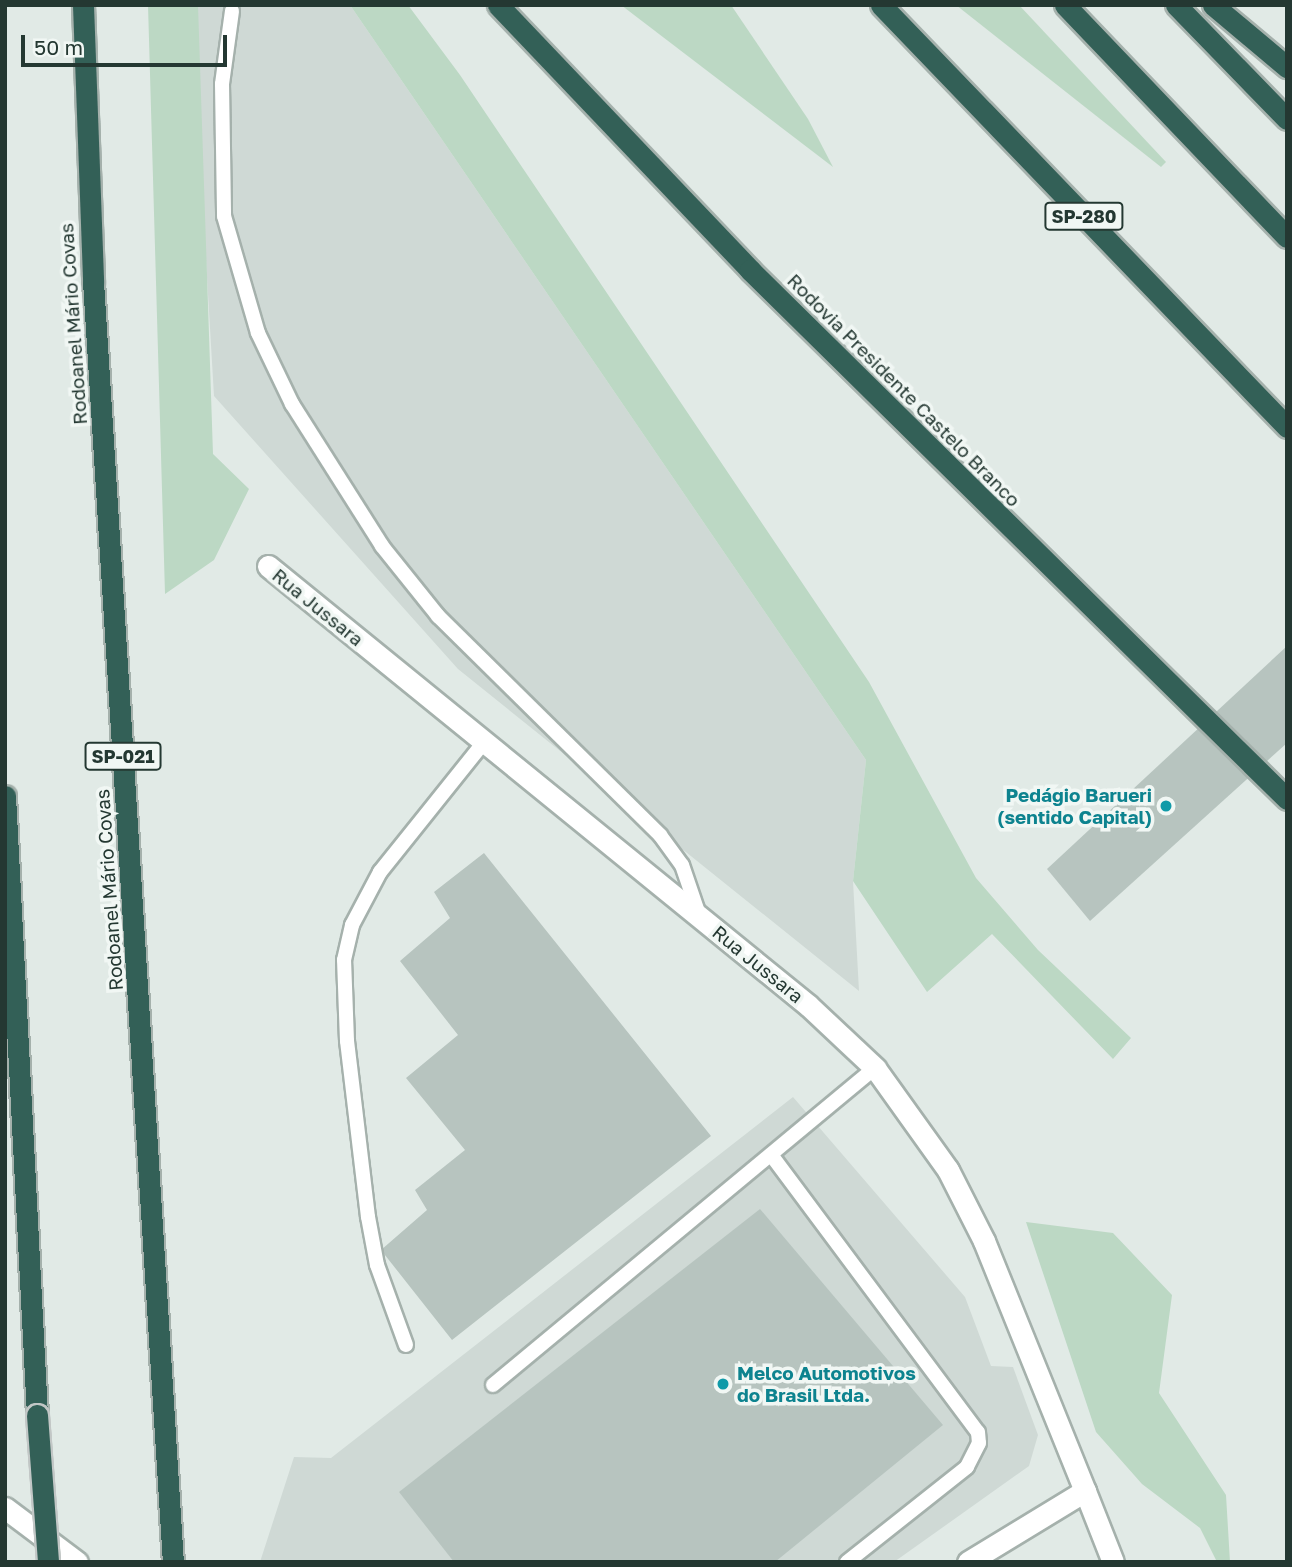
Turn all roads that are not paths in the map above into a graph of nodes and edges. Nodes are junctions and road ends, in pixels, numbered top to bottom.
1 (83, 5) edge
2 (498, 5) edge
3 (881, 5) edge
4 (1065, 5) edge
5 (1176, 5) edge
6 (1213, 5) edge
7 (232, 11) dead end
8 (1287, 68) edge
9 (1287, 119) edge
10 (1287, 237) edge
11 (1287, 427) edge
12 (268, 566) dead end
13 (484, 742) junction
14 (5, 796) edge
15 (1287, 799) edge
16 (700, 918) junction
17 (875, 1068) junction
18 (772, 1156) junction
19 (406, 1345) dead end
20 (493, 1385) dead end
21 (1085, 1491) junction
22 (5, 1508) edge
23 (48, 1562) edge
24 (77, 1562) edge
25 (173, 1562) edge
26 (847, 1562) edge
27 (968, 1562) edge
28 (1112, 1562) edge

1 - 25 highway, Rodoanel Mário Covas / SP-021
2 - 15 highway, Rodovia Presidente Castelo Branco
3 - 11 highway, SP-280
4 - 10 highway
5 - 9 highway
6 - 8 highway
7 - 16 lane
12 - 13 street, Rua Jussara
13 - 16 street, Rua Jussara
13 - 19 lane
14 - 23 highway, bridge
16 - 17 street, Rua Jussara
17 - 18 lane
17 - 21 street, Rua Jussara
18 - 20 lane
18 - 26 lane
21 - 27 street
21 - 28 street, Rua Jussara
22 - 24 street

